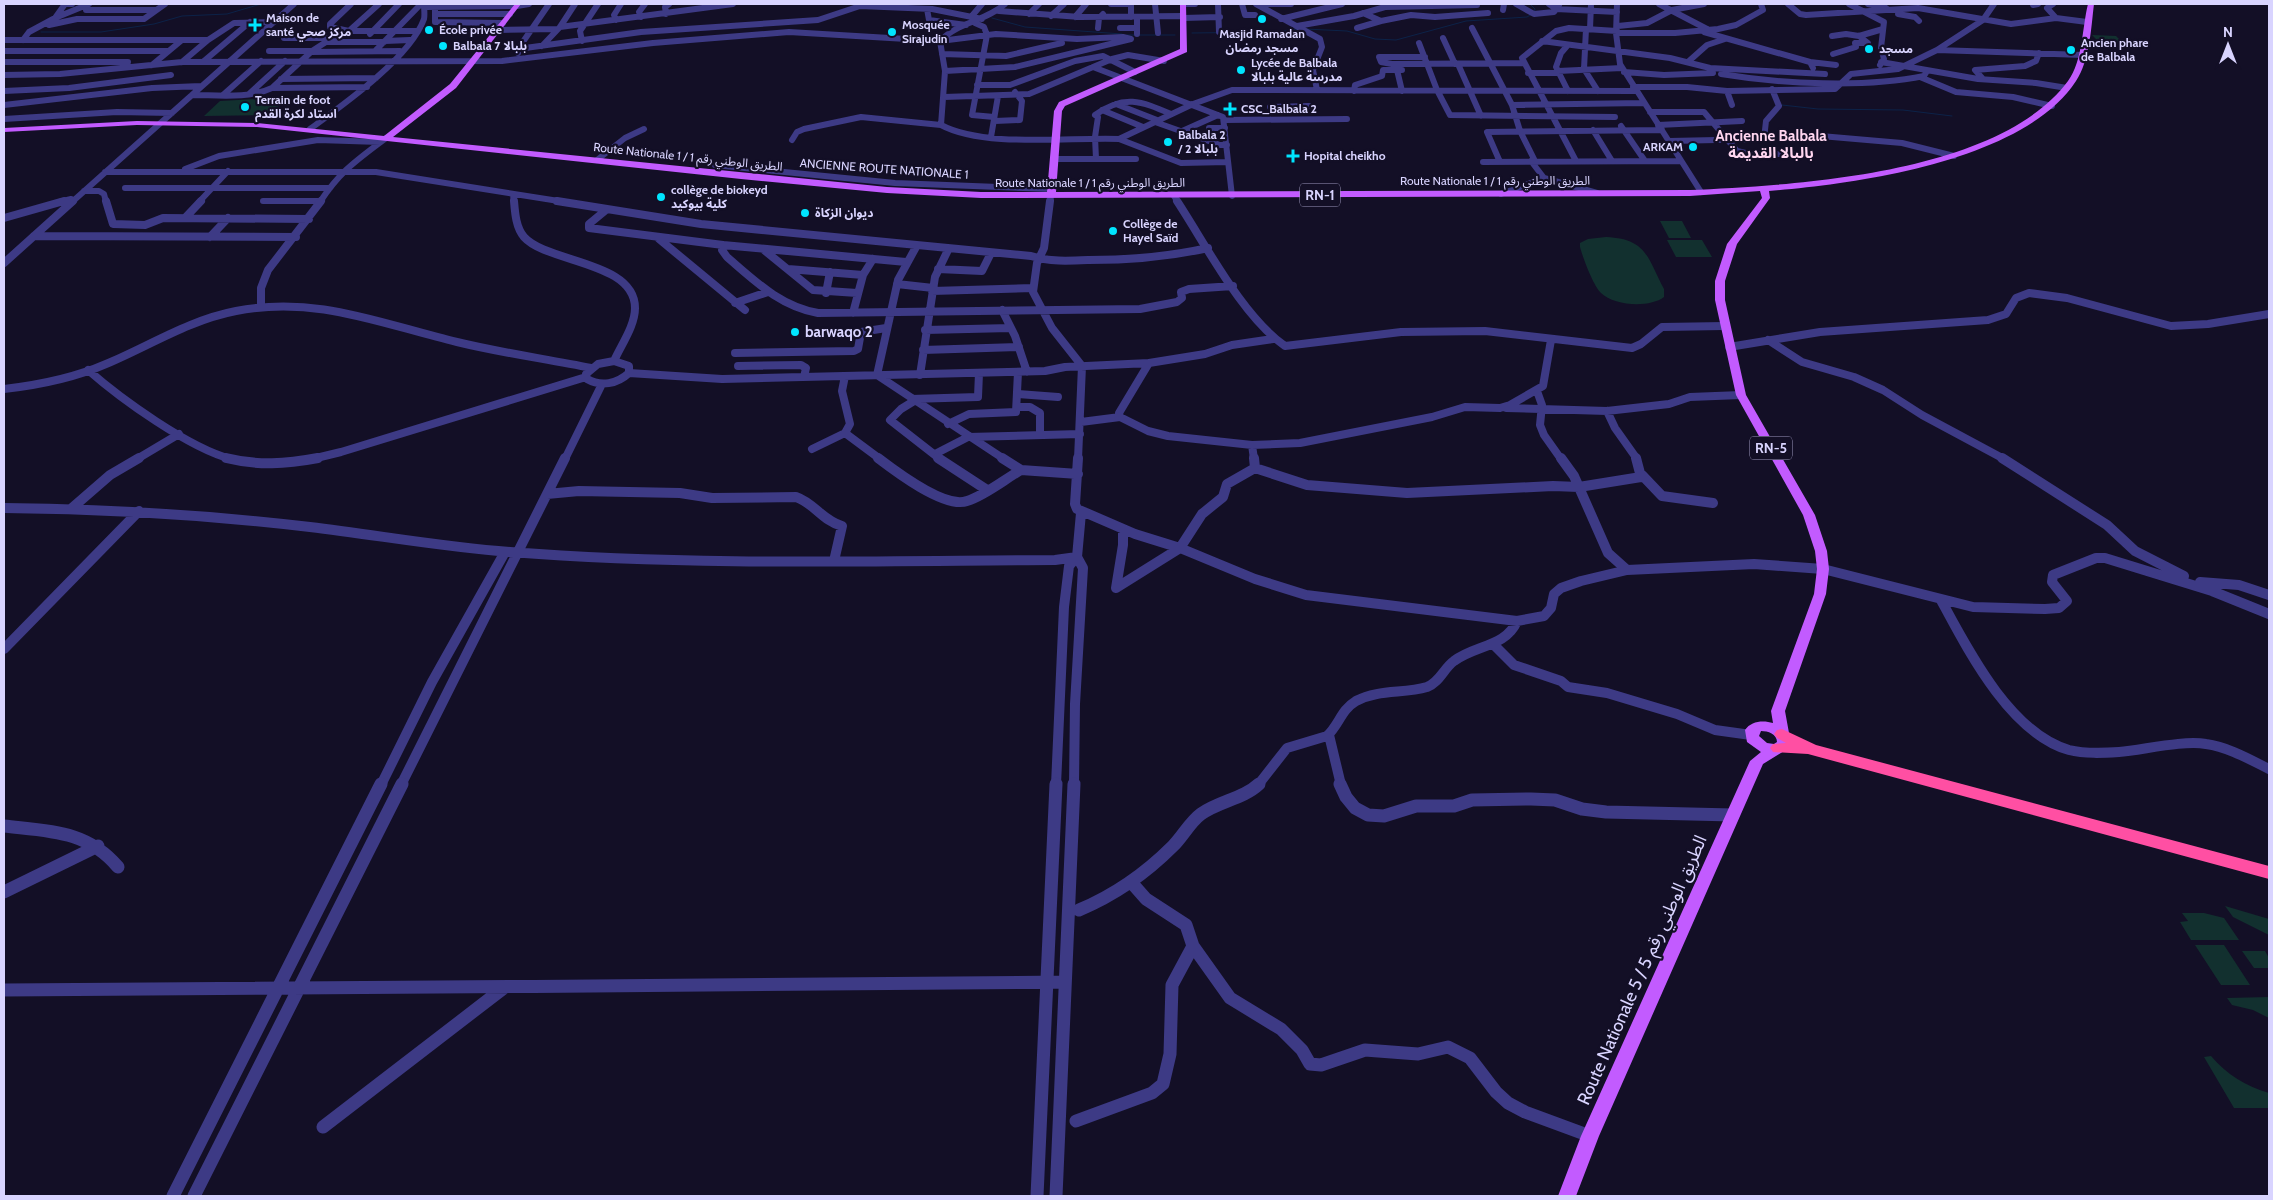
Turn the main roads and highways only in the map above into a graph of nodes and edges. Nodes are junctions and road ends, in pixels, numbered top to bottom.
1 (1183, 4) edge
2 (2091, 4) edge
3 (517, 5) edge
4 (4, 130) edge
5 (383, 140) junction
6 (1764, 189) junction
7 (1051, 194) junction
8 (1778, 711) junction
9 (1754, 734) junction
10 (1779, 741) junction
11 (1757, 761) junction
12 (2269, 873) edge
13 (1567, 1196) edge

1 - 7 main road
2 - 6 main road, Route Nationale 1 / الطريق الوطني رقم 1 / RN-1
3 - 5 main road
4 - 5 main road, Route Nationale 1 / الطريق الوطني رقم 1 / RN-1
5 - 7 main road, Route Nationale 1 / الطريق الوطني رقم 1 / RN-1
6 - 7 main road, Route Nationale 1 / الطريق الوطني رقم 1 / RN-1
6 - 8 main road, RN-5
8 - 9 main road
8 - 10 main road, RN-5
9 - 10 main road
9 - 10 main road
9 - 11 main road
10 - 11 main road
10 - 12 highway
11 - 13 main road, Route Nationale 5 / الطريق الوطني رقم 5

